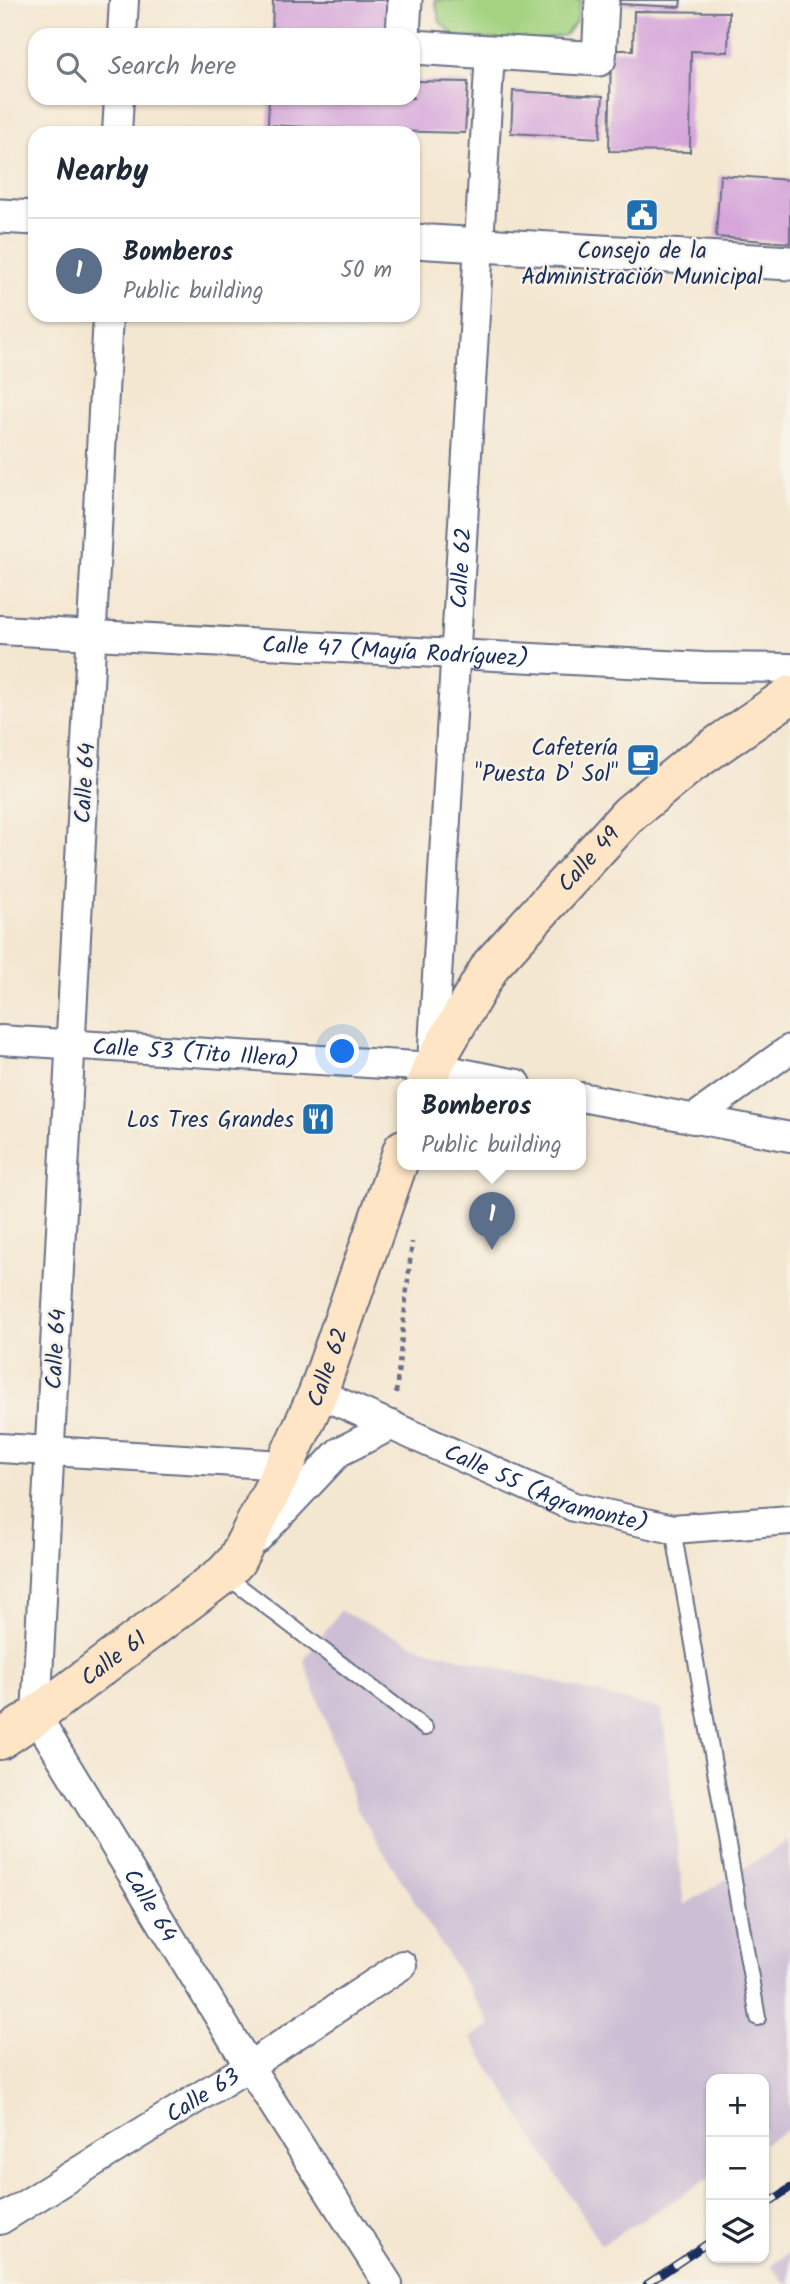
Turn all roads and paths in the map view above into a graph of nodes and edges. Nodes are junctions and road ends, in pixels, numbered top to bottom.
1 (124, 0) edge
2 (405, 0) edge
3 (602, 0) edge
4 (122, 28) edge
5 (403, 28) edge
6 (420, 47) edge
7 (490, 52) junction
8 (119, 105) edge
9 (117, 126) edge
10 (0, 216) edge
11 (28, 218) edge
12 (420, 241) edge
13 (479, 244) junction
14 (790, 263) edge
15 (108, 322) edge
16 (0, 630) edge
17 (92, 635) junction
18 (455, 654) junction
19 (790, 668) edge
20 (790, 695) edge
21 (0, 1040) edge
22 (71, 1044) junction
23 (790, 1049) edge
24 (429, 1075) edge
25 (468, 1079) edge
26 (586, 1098) edge
27 (693, 1119) junction
28 (790, 1137) edge
29 (397, 1166) edge
30 (414, 1233) dead end
31 (318, 1393) junction
32 (393, 1425) junction
33 (0, 1447) edge
34 (50, 1450) junction
35 (285, 1465) junction
36 (790, 1520) edge
37 (673, 1529) junction
38 (230, 1568) junction
39 (36, 1716) junction
40 (425, 1728) dead end
41 (0, 1740) edge
42 (402, 1965) dead end
43 (758, 2018) dead end
44 (248, 2066) junction
45 (0, 2220) edge
46 (388, 2284) edge

1 - 4 street
2 - 5 street
3 - 7 street
6 - 7 street
7 - 13 street, Calle 62
8 - 9 street
10 - 11 street
12 - 13 street
13 - 14 street
13 - 18 street, Calle 62
15 - 17 street, Calle 64
16 - 17 street, Calle 47 (Mayía Rodríguez)
17 - 18 street, Calle 47 (Mayía Rodríguez)
17 - 22 street, Calle 64
18 - 19 street, Calle 47 (Mayía Rodríguez)
18 - 24 street, Calle 62
20 - 24 main road, Calle 49
21 - 22 street, Calle 53 (Tito Illera)
22 - 24 street, Calle 53 (Tito Illera)
22 - 34 street, Calle 64
23 - 27 street
24 - 25 street, Calle 53 (Tito Illera)
26 - 27 street
27 - 28 street
29 - 31 main road, Calle 62
30 - 32 path
31 - 32 street, Calle 55 (Agramonte)
31 - 35 main road, Calle 62
32 - 37 street, Calle 55 (Agramonte)
32 - 38 street, Calle 61
33 - 34 street
34 - 35 street
34 - 39 street, Calle 64
35 - 38 main road, Calle 62
36 - 37 street, Calle 55 (Agramonte)
37 - 43 lane
38 - 39 main road, Calle 61
38 - 40 lane
39 - 41 main road, Calle 61
39 - 44 street, Calle 64
42 - 44 street, Calle 63
44 - 45 street, Calle 63
44 - 46 street, Calle 64

